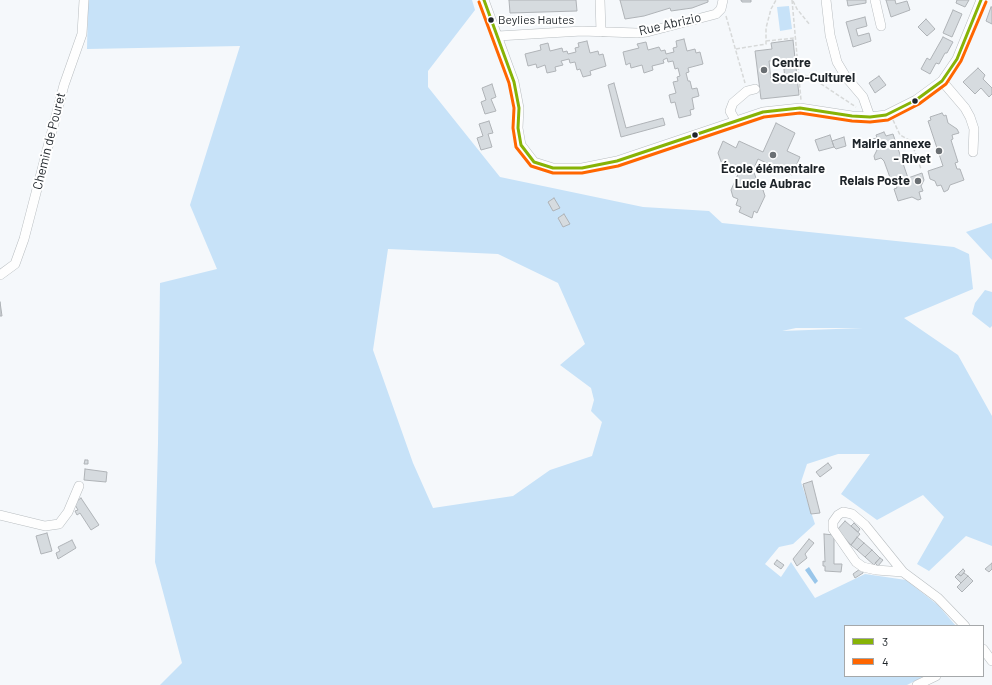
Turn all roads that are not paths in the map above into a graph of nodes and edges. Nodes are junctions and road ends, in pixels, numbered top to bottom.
1 (84, 0) edge
2 (484, 0) edge
3 (600, 0) edge
4 (826, 0) edge
5 (875, 0) edge
6 (981, 0) edge
7 (722, 5) edge
8 (881, 26) dead end
9 (601, 32) junction
10 (498, 36) junction
11 (942, 81) junction
12 (751, 90) road end
13 (870, 114) junction
14 (735, 120) junction
15 (973, 152) dead end
16 (0, 275) edge
17 (78, 486) dead end
18 (0, 515) edge
19 (903, 572) junction
20 (964, 625) edge
21 (986, 651) edge
22 (992, 661) edge
23 (934, 677) edge
24 (917, 685) edge

1 - 16 street, Chemin de Pouret
2 - 10 street
3 - 9 street
4 - 13 street
5 - 8 street
6 - 11 street
7 - 9 street, Rue Abrizio
9 - 10 street, Rue Abrizio
10 - 14 street
11 - 13 street
11 - 15 street
12 - 14 street
13 - 14 street
17 - 18 street
19 - 19 street
19 - 20 street
21 - 22 street
23 - 24 street

